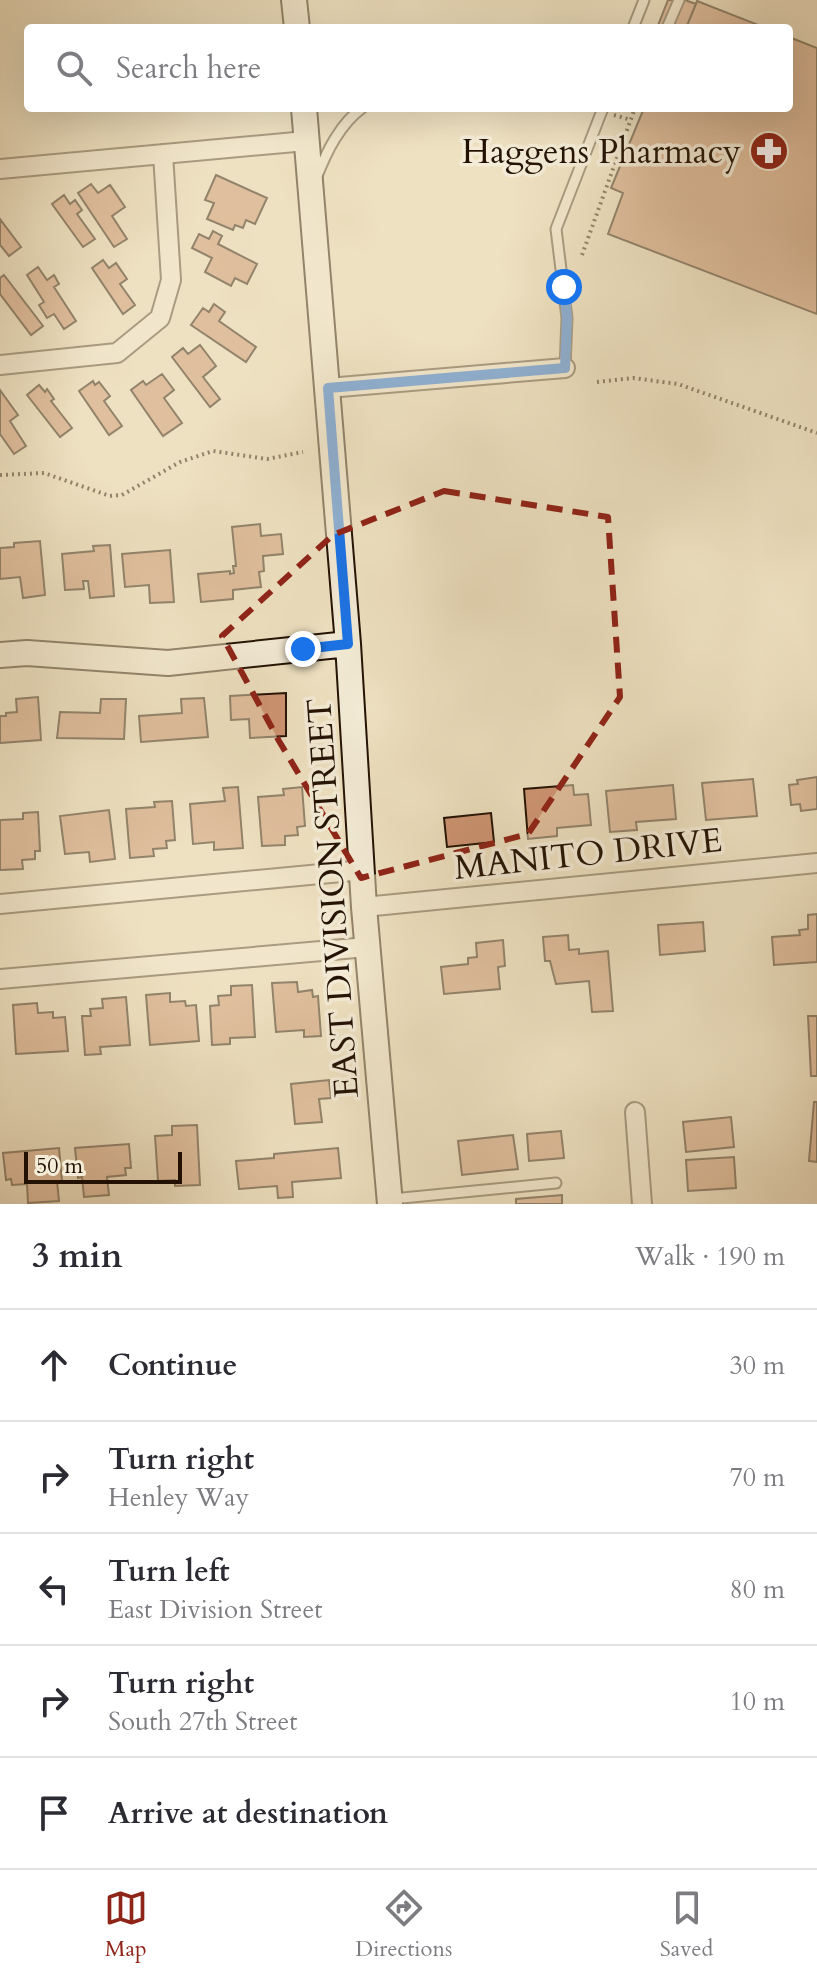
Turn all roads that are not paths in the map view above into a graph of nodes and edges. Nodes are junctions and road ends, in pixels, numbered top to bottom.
1 (294, 0) edge
2 (644, 0) edge
3 (679, 0) edge
4 (297, 24) edge
5 (635, 24) edge
6 (669, 24) edge
7 (304, 112) edge
8 (358, 112) edge
9 (601, 112) edge
10 (306, 141) junction
11 (163, 154) junction
12 (0, 169) edge
13 (311, 190) junction
14 (0, 365) edge
15 (565, 368) joint
16 (328, 388) junction
17 (348, 644) junction
18 (0, 655) edge
19 (817, 863) edge
20 (363, 870) junction
21 (0, 904) edge
22 (364, 907) junction
23 (367, 947) junction
24 (0, 979) edge
25 (635, 1112) dead end
26 (556, 1183) dead end
27 (389, 1202) edge
28 (642, 1204) edge

1 - 4 street
2 - 5 lane
3 - 6 lane
7 - 10 street, EAST DIVISION STREET
8 - 13 lane
9 - 15 lane
10 - 11 street
10 - 13 street, EAST DIVISION STREET
11 - 12 street
11 - 14 street
13 - 16 street, EAST DIVISION STREET
15 - 16 street
16 - 17 street, EAST DIVISION STREET
17 - 18 street
17 - 20 street, EAST DIVISION STREET
19 - 22 street, MANITO DRIVE
20 - 21 street
20 - 22 street, EAST DIVISION STREET
22 - 23 street, EAST DIVISION STREET
23 - 24 street
23 - 27 street, EAST DIVISION STREET
25 - 28 street
26 - 27 lane

